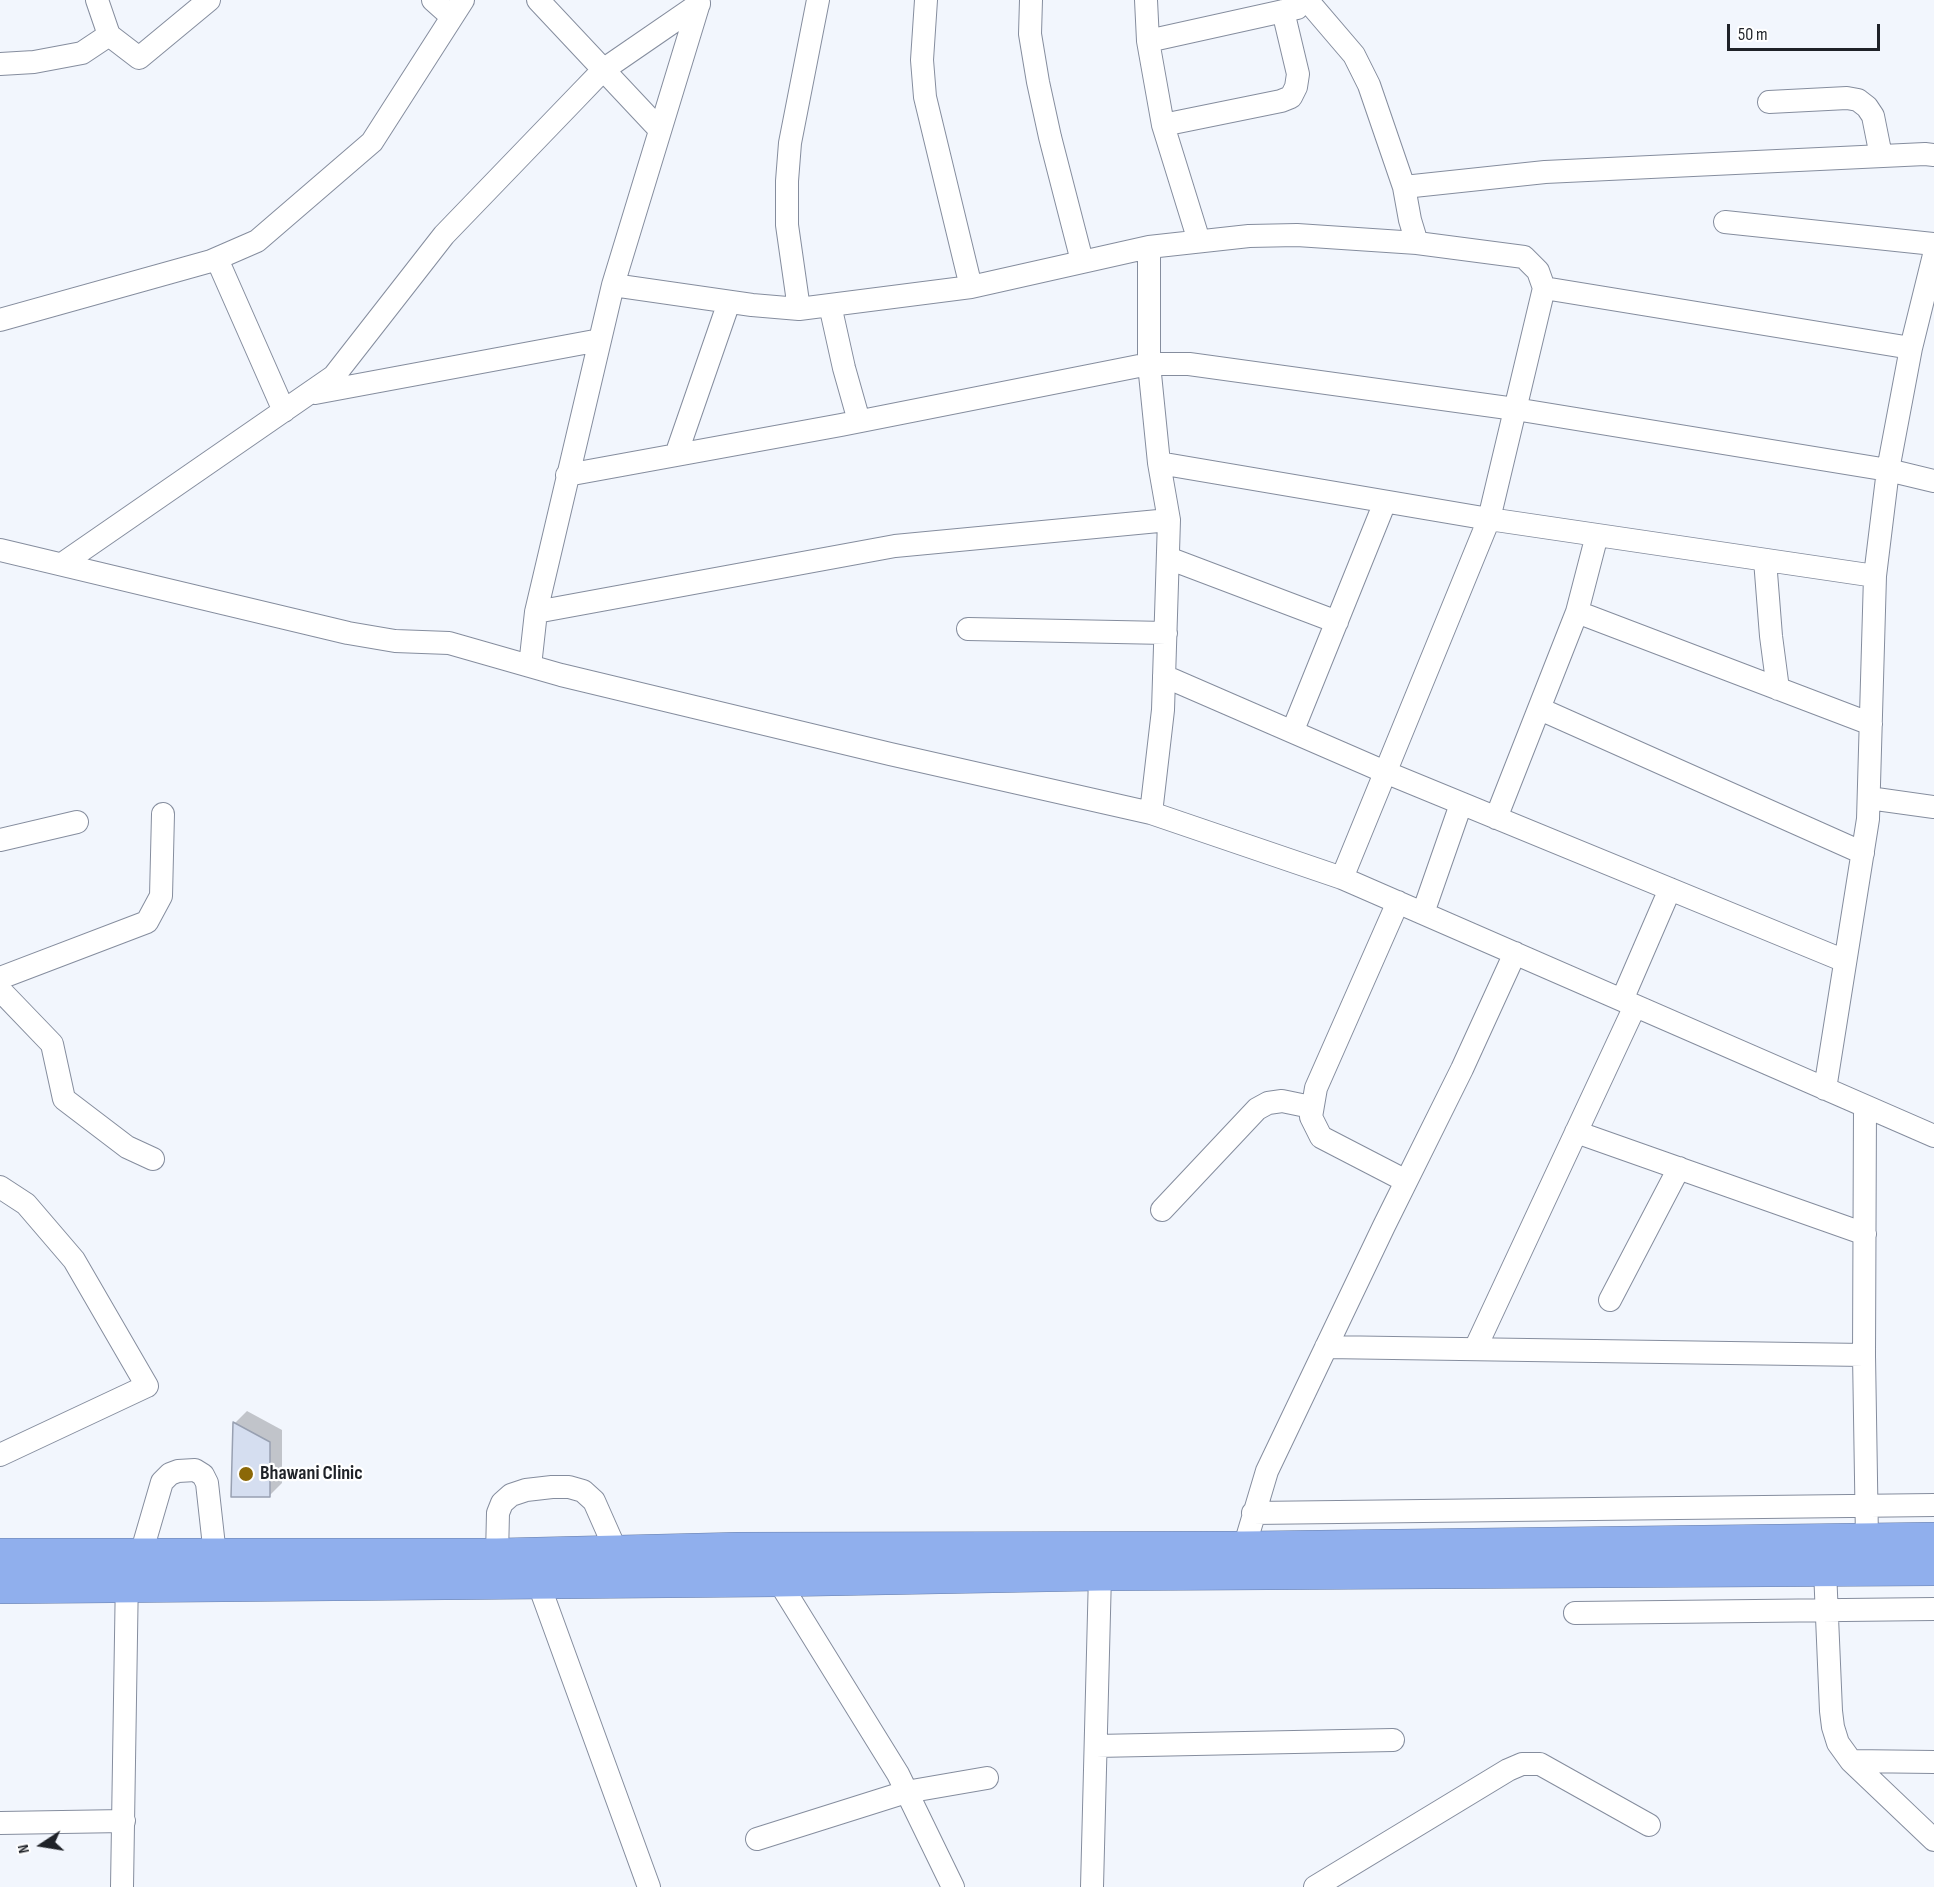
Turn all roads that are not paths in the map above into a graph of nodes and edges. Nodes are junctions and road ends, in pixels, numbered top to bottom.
1 (97, 0) edge
2 (208, 0) edge
3 (433, 0) edge
4 (538, 0) edge
5 (818, 0) edge
6 (926, 0) edge
7 (1031, 0) edge
8 (1146, 0) edge
9 (699, 2) edge
10 (1308, 3) edge
11 (457, 8) edge
12 (1283, 11) junction
13 (109, 35) junction
14 (1148, 40) junction
15 (0, 64) edge
16 (603, 70) junction
17 (1769, 102) dead end
18 (1163, 125) junction
19 (660, 130) junction
20 (1934, 155) edge
21 (1881, 156) junction
22 (1404, 187) junction
23 (1725, 222) dead end
24 (1199, 241) junction
25 (1417, 243) junction
26 (1934, 244) edge
27 (1149, 247) junction
28 (1934, 255) edge
29 (216, 259) junction
30 (1082, 261) junction
31 (613, 285) junction
32 (971, 287) junction
33 (1544, 288) junction
34 (729, 302) junction
35 (830, 305) junction
36 (799, 309) junction
37 (0, 320) edge
38 (600, 340) junction
39 (1911, 348) junction
40 (1149, 364) junction
41 (308, 394) junction
42 (1515, 409) junction
43 (284, 411) junction
44 (859, 421) junction
45 (676, 454) junction
46 (1159, 463) junction
47 (1888, 470) junction
48 (567, 475) junction
49 (1934, 482) edge
50 (1385, 502) junction
51 (1489, 519) junction
52 (1169, 520) junction
53 (1598, 535) junction
54 (0, 550) edge
55 (1168, 558) junction
56 (1765, 560) junction
57 (62, 564) junction
58 (1875, 576) junction
59 (536, 612) junction
60 (1577, 612) junction
61 (1337, 622) junction
62 (968, 629) dead end
63 (1166, 633) junction
64 (530, 666) junction
65 (1164, 676) junction
66 (1778, 689) junction
67 (1540, 709) junction
68 (1871, 724) junction
69 (1293, 730) junction
70 (1385, 772) junction
71 (1869, 798) junction
72 (1461, 804) junction
73 (1934, 807) edge
74 (1151, 813) junction
75 (163, 814) dead end
76 (1496, 818) junction
77 (77, 822) dead end
78 (0, 840) edge
79 (1863, 853) junction
80 (1342, 878) junction
81 (1670, 890) junction
82 (1398, 902) junction
83 (1423, 913) junction
84 (1515, 953) junction
85 (1845, 962) junction
86 (0, 978) edge
87 (0, 990) edge
88 (1629, 1003) junction
89 (1825, 1089) junction
90 (1311, 1107) junction
91 (1865, 1107) junction
92 (1576, 1132) junction
93 (1934, 1136) edge
94 (153, 1159) dead end
95 (1679, 1168) junction
96 (1406, 1180) junction
97 (0, 1187) edge
98 (1162, 1210) dead end
99 (1865, 1234) junction
100 (1610, 1300) dead end
101 (1326, 1347) junction
102 (1475, 1349) junction
103 (1864, 1355) junction
104 (0, 1455) edge
105 (1866, 1505) junction
106 (1934, 1505) edge
107 (1253, 1513) junction
108 (1934, 1539) edge
109 (1867, 1540) junction
110 (1244, 1548) junction
111 (617, 1553) junction
112 (0, 1555) edge
113 (214, 1555) junction
114 (498, 1555) junction
115 (133, 1569) junction
116 (1934, 1569) edge
117 (1826, 1570) junction
118 (1100, 1574) junction
119 (778, 1580) junction
120 (538, 1582) junction
121 (0, 1587) edge
122 (1827, 1609) junction
123 (1934, 1609) edge
124 (1575, 1613) dead end
125 (1393, 1740) dead end
126 (1096, 1746) junction
127 (1851, 1761) junction
128 (1934, 1761) edge
129 (987, 1778) dead end
130 (906, 1792) junction
131 (124, 1821) junction
132 (0, 1823) edge
133 (1649, 1825) dead end
134 (757, 1839) dead end
135 (1934, 1840) edge
136 (122, 1887) edge
137 (649, 1887) edge
138 (953, 1887) edge
139 (1092, 1887) edge
140 (1315, 1887) edge

1 - 13 street
2 - 13 street
3 - 11 street
4 - 16 street
5 - 36 street
6 - 32 street
7 - 30 street
8 - 14 street
9 - 16 street
9 - 19 street
10 - 12 street
10 - 22 street
11 - 29 street
12 - 14 street
12 - 18 street
13 - 15 street
14 - 18 street
16 - 19 street
16 - 41 street
17 - 21 street
18 - 24 street
19 - 31 street
20 - 21 street
21 - 22 street
22 - 25 street
23 - 26 street
24 - 25 street
24 - 27 street
25 - 33 street
27 - 30 street
27 - 40 street
28 - 39 street
29 - 37 street
29 - 43 street
30 - 32 street
31 - 34 street
31 - 38 street
32 - 35 street
33 - 39 street
33 - 42 street
34 - 36 street
34 - 45 street
35 - 36 street
35 - 44 street
38 - 41 street
38 - 48 street
39 - 47 street
40 - 42 street
40 - 44 street
40 - 46 street
41 - 43 street
42 - 47 street
42 - 51 street
43 - 57 street
44 - 45 street
45 - 48 street
46 - 50 street
46 - 52 street
47 - 49 street
47 - 58 street
48 - 59 street
50 - 51 street
50 - 61 street
51 - 53 street
51 - 70 street
52 - 55 street
52 - 59 street
53 - 56 street
53 - 60 street
54 - 57 street
55 - 61 street
55 - 63 street
56 - 58 street
56 - 66 street
57 - 64 street
58 - 68 street
59 - 64 street
60 - 66 street
60 - 67 street
61 - 69 street
62 - 63 street
63 - 65 street
64 - 74 street
65 - 69 street
65 - 74 street
66 - 68 street
67 - 76 street
67 - 79 street
68 - 71 street
69 - 70 street
70 - 72 street
70 - 80 street
71 - 73 street
71 - 79 street
72 - 76 street
72 - 83 street
74 - 80 street
75 - 86 street
76 - 81 street
77 - 78 street
79 - 85 street
80 - 82 street
81 - 85 street
81 - 88 street
82 - 83 street
82 - 90 street
83 - 84 street
84 - 88 street
84 - 96 street
85 - 89 street
87 - 94 street
88 - 89 street
88 - 92 street
89 - 91 street
90 - 96 street
90 - 98 street
91 - 93 street
91 - 99 street
92 - 95 street
92 - 102 street
95 - 99 street
95 - 100 street
96 - 101 street
97 - 104 street
99 - 103 street
101 - 102 street
101 - 107 street
102 - 103 street
103 - 105 street
105 - 106 street
105 - 107 street
105 - 109 street
107 - 110 street
108 - 109 highway
109 - 110 highway
110 - 111 highway
111 - 114 highway
111 - 114 street
112 - 115 highway
113 - 114 highway
113 - 115 highway
113 - 115 street
115 - 120 highway
115 - 121 highway
115 - 131 street
116 - 117 highway
117 - 118 highway
117 - 122 street
118 - 119 highway
118 - 126 street
119 - 120 highway
119 - 130 street
120 - 137 street
122 - 123 street
122 - 124 street
122 - 127 street
125 - 126 street
126 - 139 street
127 - 128 street
127 - 135 street
129 - 130 street
130 - 134 street
130 - 138 street
131 - 132 street
131 - 136 street
133 - 140 street

